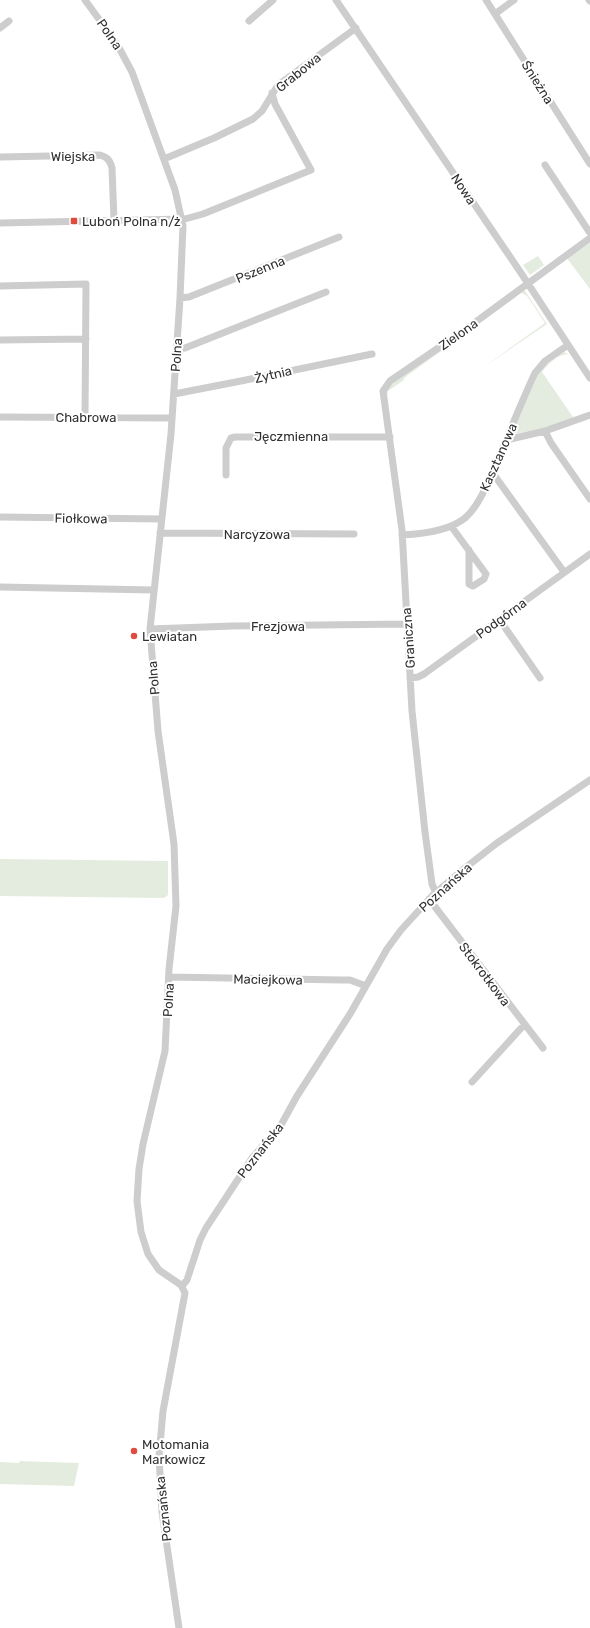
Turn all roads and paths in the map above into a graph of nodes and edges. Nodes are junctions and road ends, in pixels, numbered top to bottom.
1 (85, 0) edge
2 (273, 0) edge
3 (336, 0) edge
4 (486, 0) edge
5 (514, 0) edge
6 (495, 14) junction
7 (9, 21) dead end
8 (249, 21) dead end
9 (0, 28) edge
10 (356, 28) junction
11 (272, 93) junction
12 (0, 157) edge
13 (164, 159) junction
14 (590, 164) edge
15 (545, 165) dead end
16 (182, 219) junction
17 (114, 220) junction
18 (0, 223) edge
19 (590, 233) edge
20 (339, 238) dead end
21 (590, 238) edge
22 (528, 284) junction
23 (0, 286) edge
24 (326, 292) dead end
25 (180, 298) junction
26 (86, 339) junction
27 (0, 340) edge
28 (568, 345) junction
29 (177, 349) junction
30 (372, 354) dead end
31 (590, 378) edge
32 (387, 384) joint
33 (174, 394) junction
34 (590, 416) edge
35 (0, 417) edge
36 (85, 417) junction
37 (172, 418) junction
38 (545, 431) junction
39 (390, 437) junction
40 (506, 440) junction
41 (492, 472) junction
42 (226, 475) dead end
43 (590, 498) edge
44 (0, 517) edge
45 (161, 519) junction
46 (451, 526) junction
47 (160, 533) junction
48 (354, 534) dead end
49 (402, 535) junction
50 (469, 550) dead end
51 (590, 554) edge
52 (564, 572) junction
53 (0, 587) edge
54 (153, 590) junction
55 (499, 619) junction
56 (406, 624) junction
57 (150, 629) junction
58 (410, 678) junction
59 (540, 678) dead end
60 (590, 780) edge
61 (436, 893) junction
62 (429, 900) junction
63 (169, 977) junction
64 (366, 986) junction
65 (524, 1025) junction
66 (542, 1048) dead end
67 (472, 1082) dead end
68 (182, 1286) junction
69 (179, 1628) edge

1 - 13 street, Polna
2 - 8 street
3 - 10 street, Nowa
4 - 6 street, Śnieżna
5 - 6 street
6 - 14 street, Śnieżna
7 - 9 street
10 - 11 street, Grabowa
10 - 22 street, Nowa
11 - 13 street
11 - 16 street, Grabowa
12 - 17 street, Wiejska
13 - 16 street, Polna
15 - 19 street
16 - 17 street
16 - 25 street, Polna
17 - 18 street
20 - 25 street, Pszenna
21 - 22 street, Zielona
22 - 28 street, Nowa
22 - 32 street, Zielona
23 - 26 street
24 - 29 street
25 - 29 street, Polna
26 - 27 street
26 - 36 street
28 - 31 street, Nowa
28 - 40 street, Kasztanowa
29 - 33 street, Polna
30 - 33 street, Żytnia
32 - 39 street, Graniczna
33 - 37 street, Polna
34 - 38 street
35 - 36 street, Chabrowa
36 - 37 street, Chabrowa
37 - 45 street, Polna
38 - 40 street
38 - 43 street
39 - 42 street, Jęczmienna
39 - 49 street, Graniczna
40 - 41 street, Kasztanowa
41 - 46 street, Kasztanowa
41 - 52 street
44 - 45 street, Fiołkowa
45 - 47 street, Polna
46 - 49 street, Kasztanowa
46 - 50 street
47 - 48 street, Narcyzowa
47 - 54 street, Polna
49 - 56 street, Graniczna
51 - 52 street, Podgórna
52 - 55 street, Podgórna
53 - 54 street
54 - 57 street, Polna
55 - 58 street, Podgórna
55 - 59 street
56 - 57 street, Frezjowa
56 - 58 street, Graniczna
57 - 63 street, Polna
58 - 61 street, Graniczna
60 - 61 street, Poznańska
61 - 62 street, Poznańska
62 - 64 street, Poznańska
62 - 65 street, Stokrotkowa
63 - 64 street, Maciejkowa
63 - 68 street, Polna
64 - 68 street, Poznańska
65 - 66 street, Stokrotkowa
65 - 67 street
68 - 69 street, Poznańska

